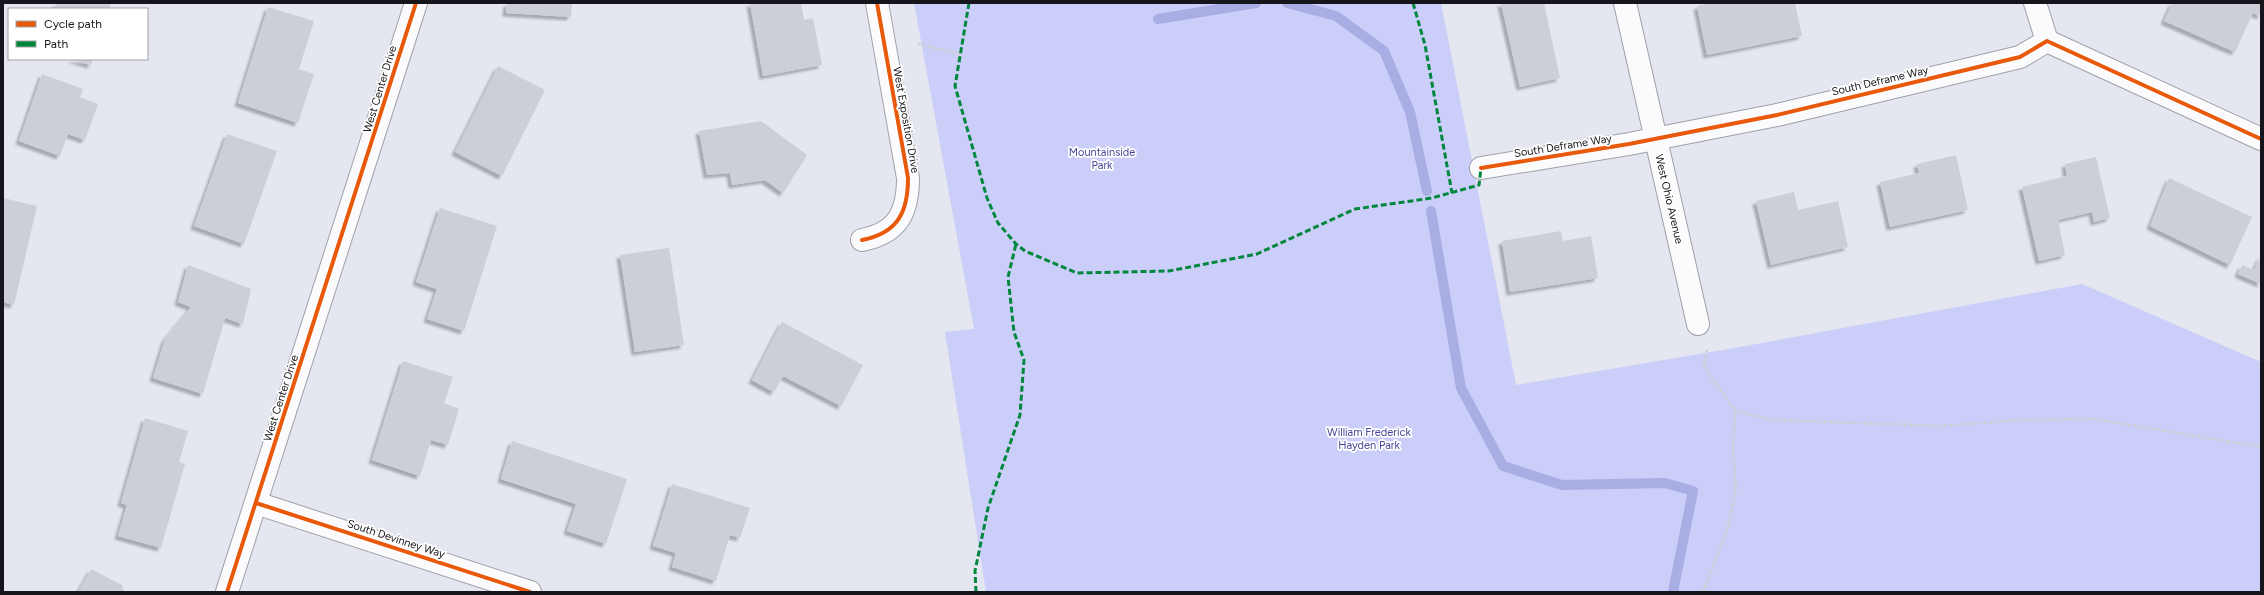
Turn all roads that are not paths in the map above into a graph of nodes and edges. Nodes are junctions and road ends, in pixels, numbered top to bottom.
1 (416, 3) edge
2 (877, 3) edge
3 (1625, 3) edge
4 (2035, 3) edge
5 (2047, 41) junction
6 (1655, 138) junction
7 (2261, 139) edge
8 (1481, 168) dead end
9 (862, 240) dead end
10 (1698, 324) road end
11 (256, 503) junction
12 (227, 592) edge
13 (530, 592) edge

1 - 11 street, West Center Drive
2 - 9 street, West Exposition Drive
3 - 6 street, West Ohio Avenue
4 - 5 street
5 - 6 street, South Deframe Way
5 - 7 street
6 - 8 street, South Deframe Way
6 - 10 street, West Ohio Avenue
11 - 12 street, West Center Drive
11 - 13 street, South Devinney Way

